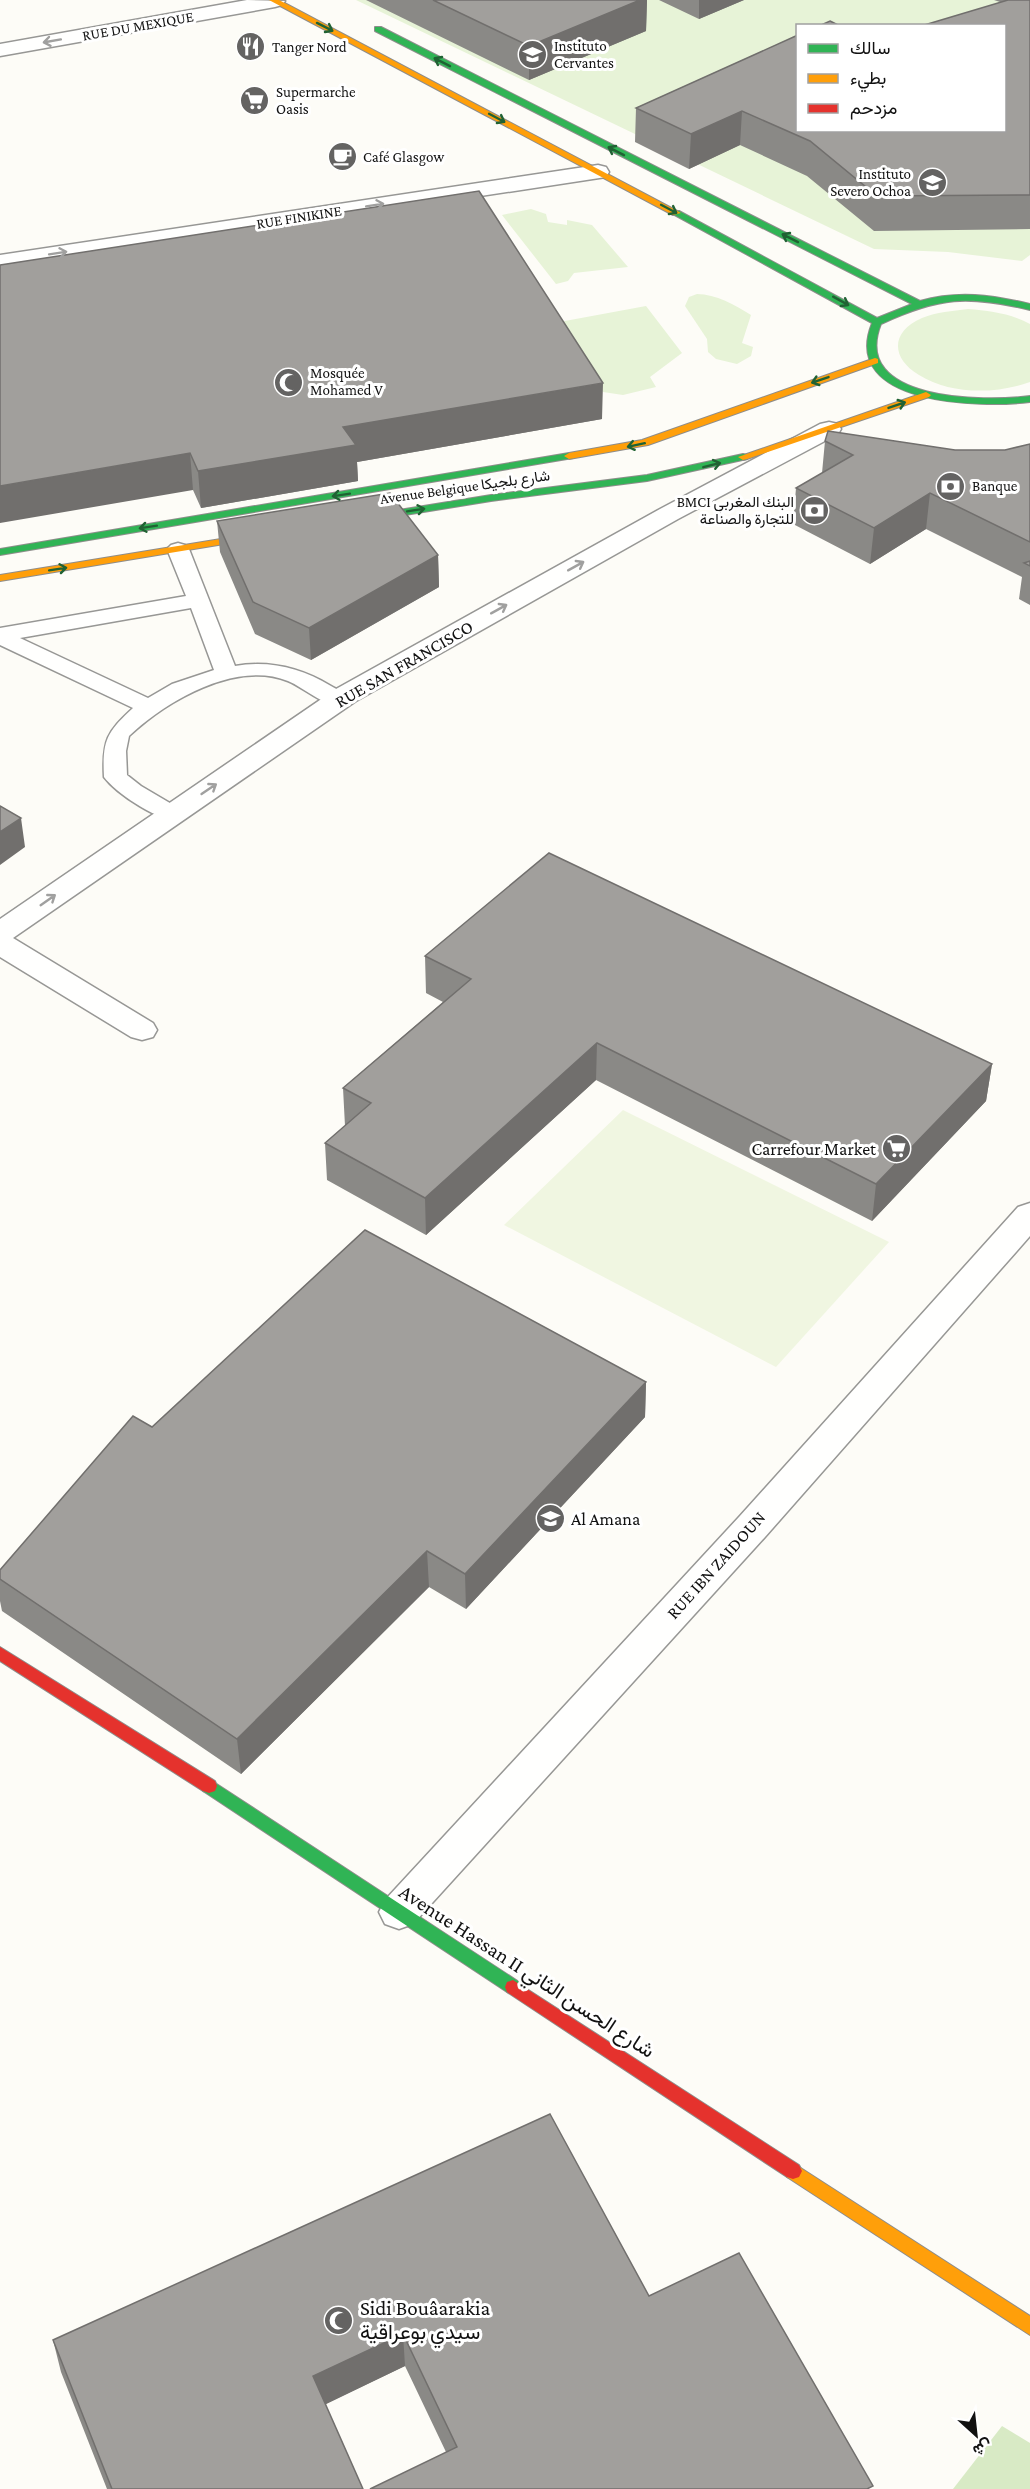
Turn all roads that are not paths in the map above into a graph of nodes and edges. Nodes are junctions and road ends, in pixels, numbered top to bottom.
1 (274, 1) edge
2 (363, 22) dead end
3 (0, 50) edge
4 (598, 172) junction
5 (0, 262) edge
6 (1030, 292) edge
7 (1001, 299) junction
8 (917, 303) junction
9 (1030, 307) edge
10 (877, 322) junction
11 (875, 361) junction
12 (926, 395) junction
13 (1027, 402) edge
14 (829, 429) junction
15 (352, 521) edge
16 (271, 534) edge
17 (178, 549) junction
18 (0, 552) edge
19 (0, 578) edge
20 (200, 600) junction
21 (0, 636) edge
22 (227, 674) junction
23 (339, 700) junction
24 (150, 707) junction
25 (172, 814) junction
26 (0, 933) edge
27 (0, 944) edge
28 (142, 1030) dead end
29 (1030, 1215) edge
30 (0, 1653) edge
31 (399, 1912) junction
32 (1030, 2326) edge

1 -> 3 street, RUE DU MEXIQUE
1 -> 4 main road
8 -> 2 main road
5 -> 4 street, RUE FINIKINE
4 -> 10 main road
6 - 7 main road
7 - 8 main road
7 - 9 main road
8 - 10 main road
10 - 11 main road
11 - 12 main road
11 -> 18 main road, Avenue Belgique شارع بلجيكا
12 - 13 main road
14 -> 12 main road, Avenue Belgique شارع بلجيكا
15 -> 14 main road, Avenue Belgique شارع بلجيكا
23 -> 14 street, RUE SAN FRANCISCO
16 - 17 main road
19 -> 17 main road
17 - 20 lane
20 - 21 lane
20 - 22 lane
21 - 24 lane
22 - 23 lane
22 - 24 lane
25 -> 23 street, RUE SAN FRANCISCO
24 - 25 lane
26 -> 25 street, RUE SAN FRANCISCO
27 - 28 street
29 - 31 street, RUE IBN ZAIDOUN
30 - 31 main road, Avenue Hassan II شارع الحسن الثاني
31 - 32 main road, Avenue Hassan II شارع الحسن الثاني

